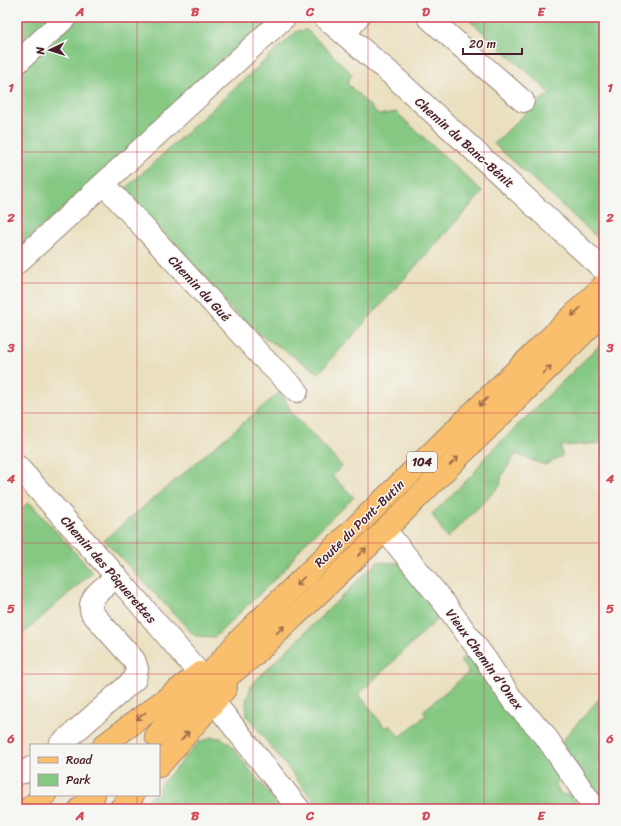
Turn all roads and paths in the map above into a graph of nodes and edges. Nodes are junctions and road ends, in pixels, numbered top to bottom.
1 (66, 17) edge
2 (285, 17) edge
3 (324, 17) edge
4 (358, 17) edge
5 (428, 17) edge
6 (345, 34) junction
7 (17, 63) edge
8 (523, 101) dead end
9 (104, 184) junction
10 (17, 262) edge
11 (604, 270) edge
12 (604, 284) edge
13 (604, 313) edge
14 (298, 391) dead end
15 (17, 466) edge
16 (385, 530) junction
17 (117, 577) junction
18 (246, 648) junction
19 (199, 673) junction
20 (214, 702) junction
21 (151, 740) edge
22 (71, 741) edge
23 (105, 744) edge
24 (160, 765) edge
25 (30, 769) edge
26 (17, 773) edge
27 (44, 796) edge
28 (93, 796) edge
29 (132, 796) edge
30 (28, 809) edge
31 (80, 809) edge
32 (120, 809) edge
33 (299, 809) edge
34 (595, 809) edge

1 - 7 street
2 - 9 street
3 - 6 street, Chemin du Banc-Bénit
4 - 6 street
5 - 8 street
6 - 11 street, Chemin du Banc-Bénit
9 - 10 street
9 - 14 street, Chemin du Gué
12 -> 18 main road, Route du Pont-Butin / 104
16 -> 13 main road, Route du Pont-Butin / 104
15 - 17 street, Chemin des Pâquerettes
18 -> 16 main road, Route du Pont-Butin / 104
16 - 34 street, Vieux Chemin d'Onex
17 - 19 street, Chemin des Pâquerettes
17 - 22 street
18 - 19 main road
18 - 20 main road
18 - 21 main road, Route du Pont-Butin / 104
19 -> 23 main road
24 -> 20 main road
20 - 33 street
25 - 26 street
27 - 30 main road
28 - 31 main road
29 - 32 main road

